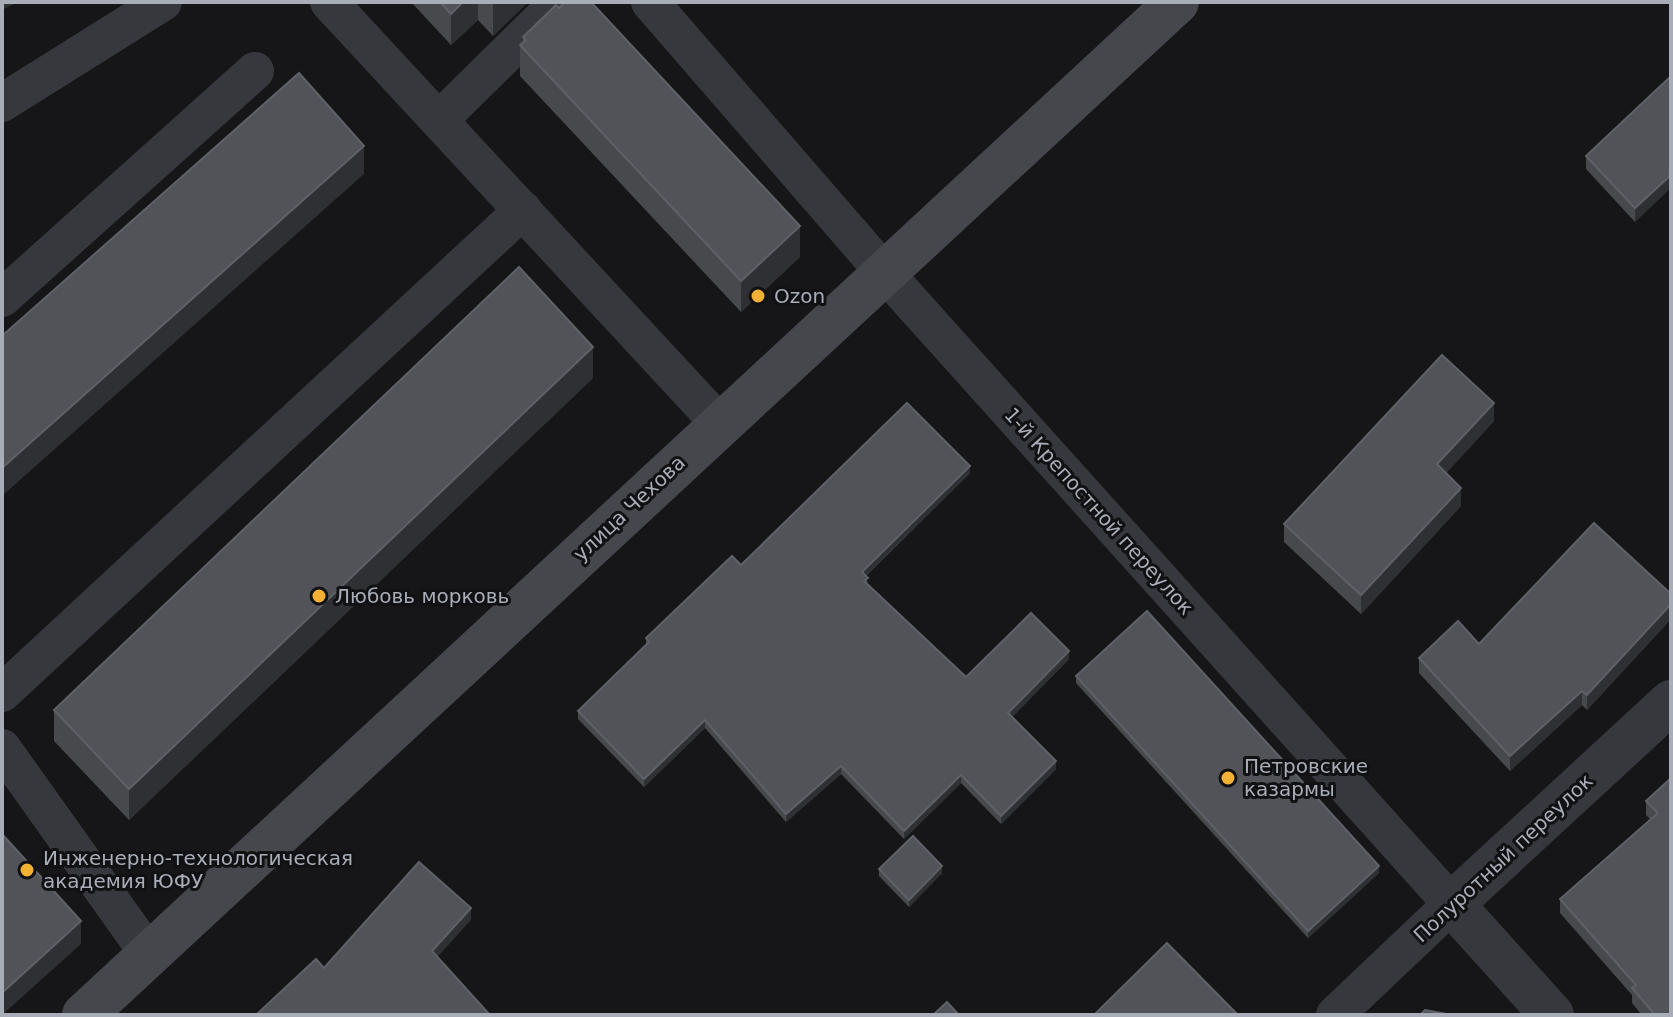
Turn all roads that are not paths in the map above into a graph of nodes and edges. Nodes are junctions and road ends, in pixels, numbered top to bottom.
1 (163, 2) edge
2 (329, 2) edge
3 (559, 2) edge
4 (650, 2) edge
5 (1177, 2) edge
6 (255, 71) dead end
7 (2, 103) edge
8 (439, 120) junction
9 (523, 210) junction
10 (884, 272) junction
11 (2, 298) edge
12 (720, 424) junction
13 (2, 693) edge
14 (1671, 702) edge
15 (2, 748) edge
16 (1452, 904) junction
17 (148, 953) junction
18 (84, 1015) edge
19 (1335, 1015) edge
20 (1552, 1015) edge

1 - 7 street
2 - 8 street
3 - 8 street
4 - 10 street, 1-й Крепостной переулок
5 - 10 main road, улица Чехова
6 - 11 street
8 - 9 street
9 - 12 street
9 - 13 street
10 - 12 main road, улица Чехова
10 - 16 street, 1-й Крепостной переулок
12 - 17 main road, улица Чехова
14 - 16 street, Полуротный переулок
15 - 17 street
16 - 19 street, Полуротный переулок
16 - 20 street, 1-й Крепостной переулок
17 - 18 main road, улица Чехова

